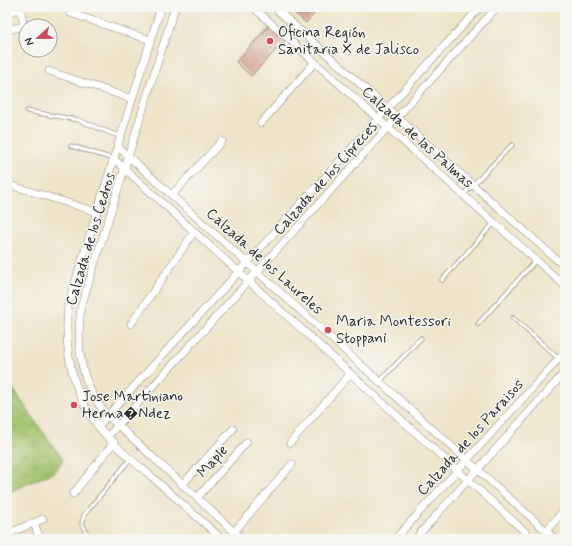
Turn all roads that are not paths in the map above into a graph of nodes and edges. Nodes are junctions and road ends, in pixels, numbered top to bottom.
1 (175, 7) edge
2 (253, 7) edge
3 (274, 7) edge
4 (480, 7) edge
5 (497, 7) edge
6 (20, 8) edge
7 (159, 8) edge
8 (7, 13) edge
9 (70, 13) dead end
10 (7, 30) edge
11 (150, 40) junction
12 (315, 62) junction
13 (49, 72) dead end
14 (132, 100) junction
15 (388, 108) junction
16 (27, 111) dead end
17 (397, 117) junction
18 (378, 119) junction
19 (260, 123) dead end
20 (388, 128) junction
21 (121, 136) junction
22 (222, 141) dead end
23 (512, 145) dead end
24 (71, 146) dead end
25 (118, 146) junction
26 (128, 156) junction
27 (114, 159) junction
28 (124, 169) junction
29 (7, 184) edge
30 (472, 184) junction
31 (172, 195) junction
32 (463, 195) junction
33 (101, 200) junction
34 (114, 202) junction
35 (190, 211) junction
36 (97, 212) junction
37 (181, 221) junction
38 (494, 223) junction
39 (194, 232) junction
40 (536, 260) junction
41 (247, 263) junction
42 (565, 267) edge
43 (238, 272) junction
44 (257, 272) junction
45 (442, 280) dead end
46 (249, 282) junction
47 (565, 286) edge
48 (513, 318) dead end
49 (131, 324) dead end
50 (478, 324) dead end
51 (421, 338) dead end
52 (565, 352) edge
53 (559, 359) junction
54 (565, 372) edge
55 (350, 374) junction
56 (379, 382) junction
57 (393, 395) junction
58 (384, 405) junction
59 (108, 416) junction
60 (98, 426) junction
61 (117, 426) junction
62 (234, 429) dead end
63 (108, 436) junction
64 (114, 442) junction
65 (247, 442) dead end
66 (290, 442) dead end
67 (130, 458) junction
68 (466, 461) junction
69 (292, 464) dead end
70 (477, 470) junction
71 (457, 471) junction
72 (468, 480) junction
73 (182, 485) junction
74 (73, 494) dead end
75 (197, 498) junction
76 (565, 509) edge
77 (43, 519) dead end
78 (220, 520) junction
79 (34, 523) junction
80 (211, 530) junction
81 (546, 531) junction
82 (9, 532) edge
83 (234, 532) junction
84 (40, 539) edge
85 (89, 539) edge
86 (222, 539) edge
87 (242, 539) edge
88 (395, 539) edge
89 (415, 539) edge
90 (533, 539) edge
91 (555, 539) edge

1 - 26 street, Calzada de los Cedros
2 - 12 street, Calzada de las Palmas
3 - 15 street, Calzada de las Palmas
4 - 15 street, Calzada de los Cipreces
5 - 17 street, Calzada de los Cipreces
6 - 8 street
6 - 10 street
7 - 11 street, Calzada de los Cedros
9 - 11 street
11 - 14 street, Calzada de los Cedros
12 - 18 street, Calzada de las Palmas
12 - 19 street
13 - 14 street
14 - 21 street, Calzada de los Cedros
15 - 17 street, Calzada de las Palmas
15 - 18 street, Calzada de los Cipreces
16 - 21 lane
17 - 20 street, Calzada de los Cipreces
17 - 30 street, Calzada de las Palmas
18 - 20 street, Calzada de las Palmas
18 - 41 street, Calzada de los Cipreces
20 - 32 street, Calzada de las Palmas
20 - 44 street, Calzada de los Cipreces
21 - 25 street, Calzada de los Cedros
22 - 31 street
23 - 30 lane
24 - 27 lane
25 - 26 street, Calzada de los Laureles
25 - 27 street, Calzada de los Cedros
26 - 28 street, Calzada de los Cedros
26 - 31 street, Calzada de los Laureles
27 - 28 street, Calzada de los Laureles
27 - 33 street, Calzada de los Cedros
28 - 34 street, Calzada de los Cedros
28 - 37 street, Calzada de los Laureles
29 - 36 street
30 - 32 lane
30 - 42 street, Calzada de las Palmas
31 - 35 street, Calzada de los Laureles
32 - 38 street, Calzada de las Palmas
33 - 34 street
33 - 36 street, Calzada de los Cedros
34 - 59 street, Calzada de los Cedros
35 - 37 street
35 - 41 street, Calzada de los Laureles
36 - 60 street, Calzada de los Cedros
37 - 39 street, Calzada de los Laureles
38 - 40 street, Calzada de las Palmas
38 - 45 lane
39 - 43 street, Calzada de los Laureles
39 - 49 street
40 - 47 street, Calzada de las Palmas
40 - 50 lane
41 - 43 street, Calzada de los Cipreces
41 - 44 street, Calzada de los Laureles
43 - 46 street, Calzada de los Laureles
43 - 59 street, Calzada de los Cipreces
44 - 46 street, Calzada de los Cipreces
44 - 56 street, Calzada de los Laureles
46 - 55 street, Calzada de los Laureles
46 - 61 street, Calzada de los Cipreces
48 - 53 lane
51 - 56 lane
52 - 53 street, Calzada de los Paraisos
53 - 68 street, Calzada de los Paraisos
54 - 70 street, Calzada de los Paraisos
55 - 58 street, Calzada de los Laureles
55 - 66 street
56 - 57 street, Calzada de los Laureles
57 - 58 street
57 - 68 street, Calzada de los Laureles
58 - 71 street, Calzada de los Laureles
59 - 60 street, Calzada de los Cipreces
59 - 61 street, Calzada de los Cedros
60 - 63 street, Calzada de los Cedros
61 - 63 street, Calzada de los Cipreces
61 - 73 street, Calzada de los Cedros
62 - 73 street
63 - 64 street, Calzada de los Cedros
64 - 67 street, Calzada de los Cedros
64 - 74 street
65 - 75 street, Maple
67 - 80 street, Calzada de los Cedros
67 - 85 lane
68 - 70 street, Calzada de los Laureles
68 - 71 street, Calzada de los Paraisos
69 - 83 street
70 - 72 street, Calzada de los Paraisos
70 - 81 street, Calzada de los Laureles
71 - 72 street, Calzada de los Laureles
71 - 88 street, Calzada de los Paraisos
72 - 89 street, Calzada de los Paraisos
72 - 90 street, Calzada de los Laureles
73 - 75 street, Calzada de los Cedros
75 - 78 street, Calzada de los Cedros
76 - 81 street
77 - 79 street
78 - 80 street
78 - 83 street, Calzada de los Cedros
79 - 82 street
79 - 84 street
80 - 86 street, Calzada de los Cedros
81 - 91 street, Calzada de los Laureles
83 - 87 street, Calzada de los Cedros

